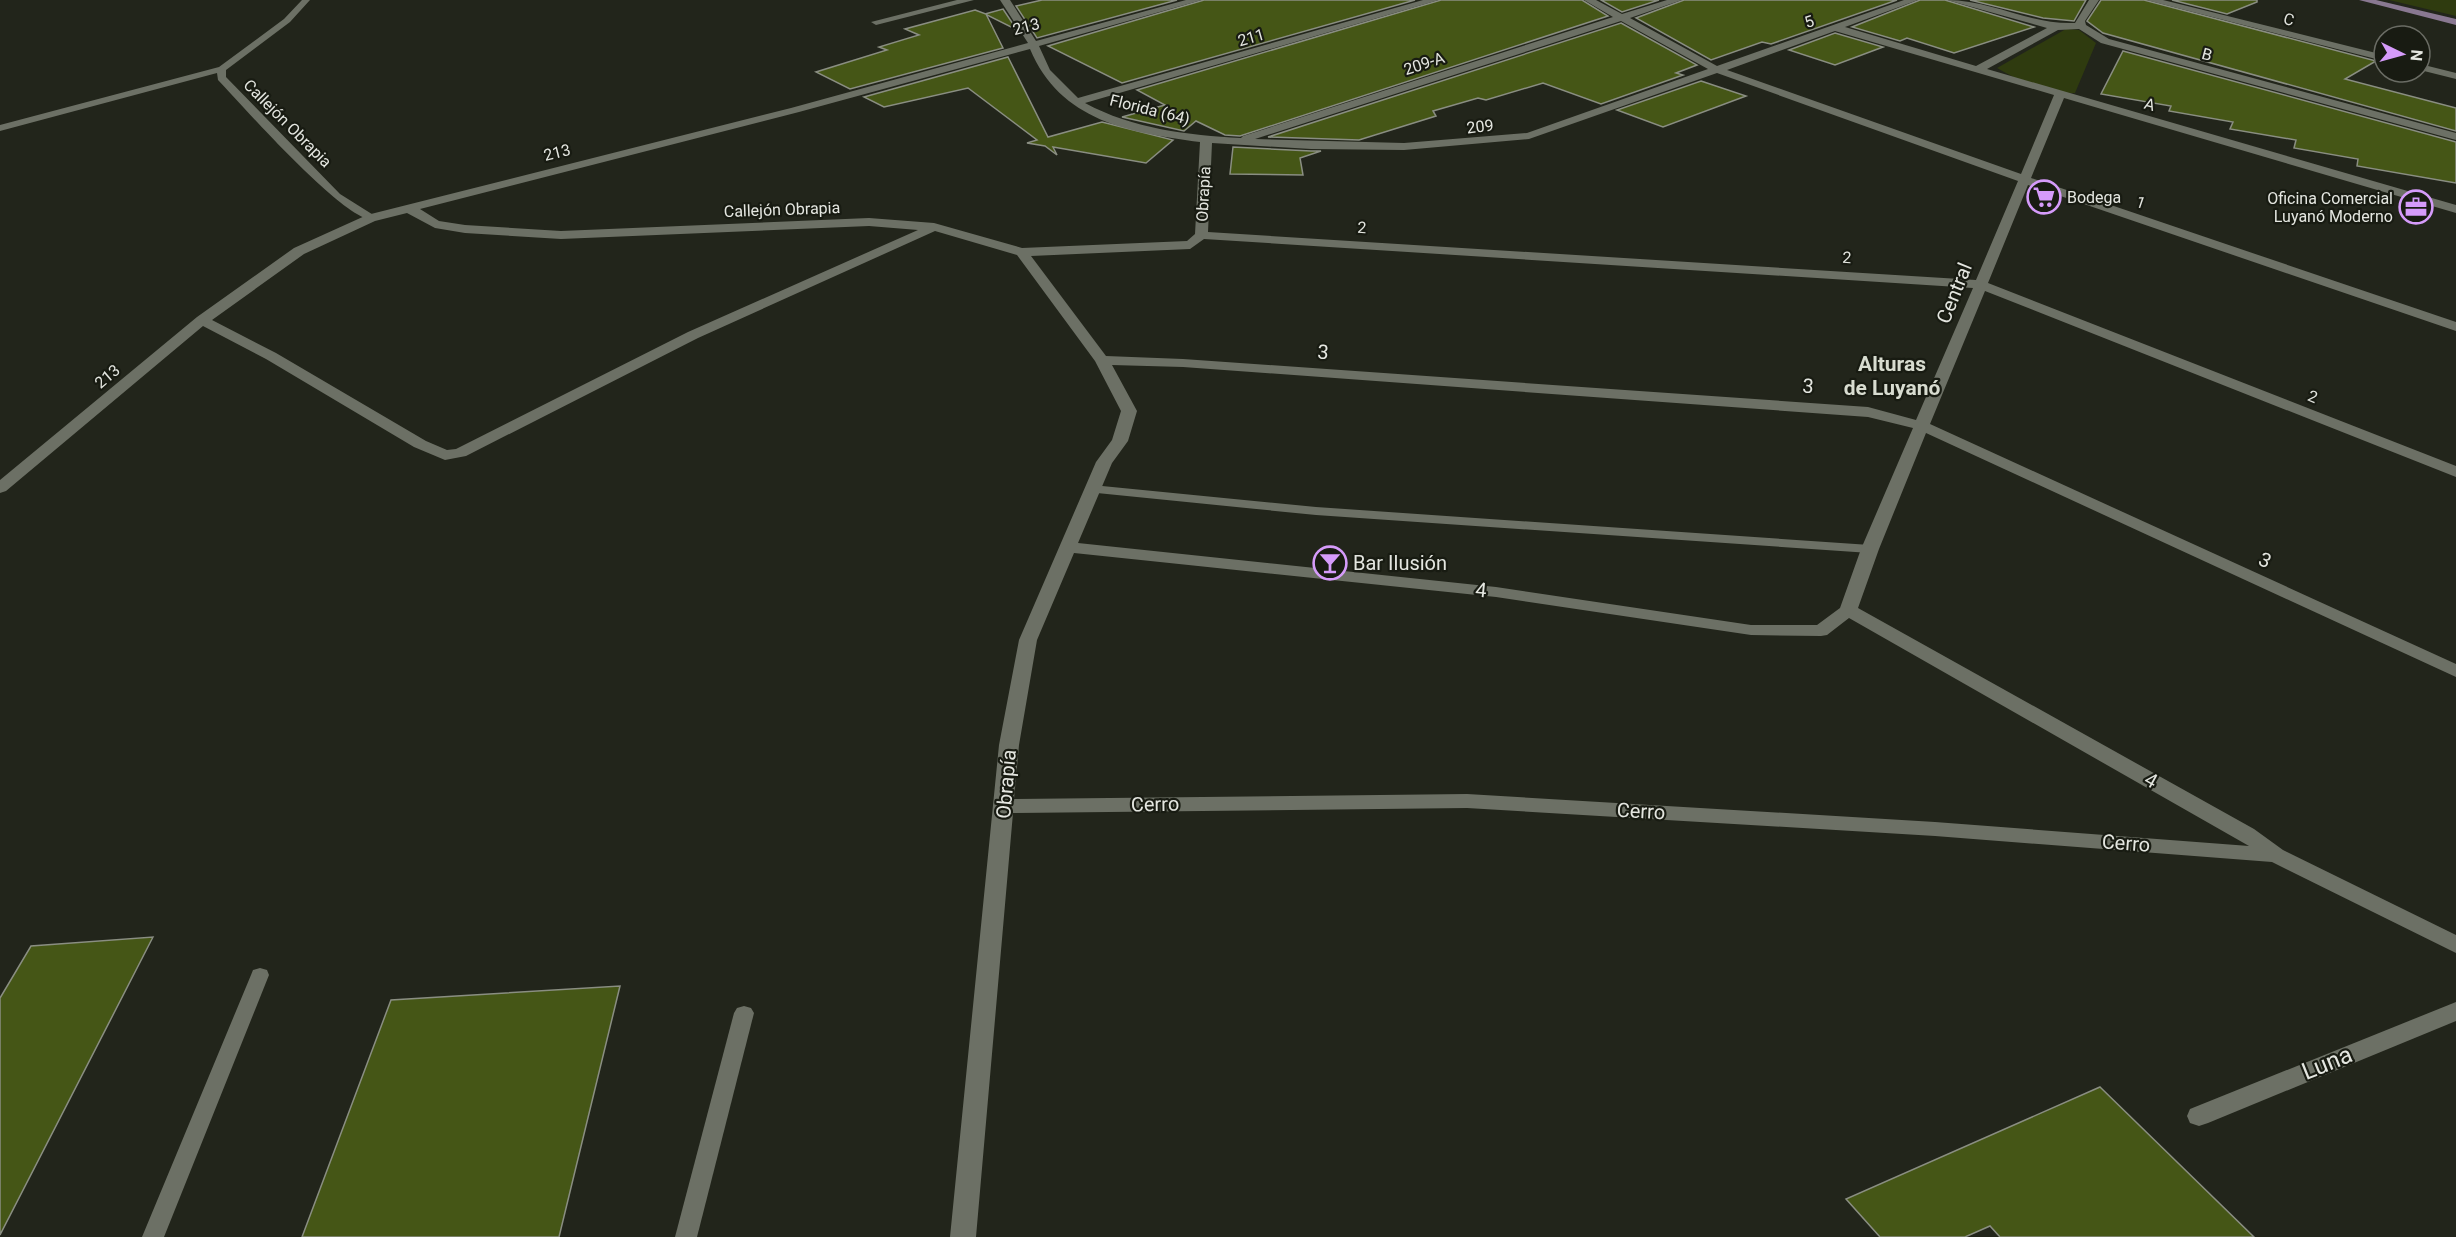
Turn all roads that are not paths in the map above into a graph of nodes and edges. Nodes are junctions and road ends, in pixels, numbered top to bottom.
1 (306, 0) edge
2 (969, 0) edge
3 (1005, 0) edge
4 (1197, 0) edge
5 (1434, 0) edge
6 (1588, 0) edge
7 (1677, 0) edge
8 (1913, 0) edge
9 (1952, 0) edge
10 (2094, 0) edge
11 (2151, 0) edge
12 (2364, 0) edge
13 (1622, 18) junction
14 (876, 22) dead end
15 (2456, 22) edge
16 (2080, 26) junction
17 (2056, 27) junction
18 (1836, 28) junction
19 (1033, 43) junction
20 (2372, 55) edge
21 (222, 69) junction
22 (1715, 69) junction
23 (1977, 69) junction
24 (2432, 70) edge
25 (2456, 76) edge
26 (2061, 95) junction
27 (1077, 102) junction
28 (0, 128) edge
29 (2456, 137) edge
30 (1206, 139) junction
31 (1237, 142) junction
32 (2025, 180) junction
33 (2456, 208) edge
34 (410, 209) junction
35 (371, 218) junction
36 (934, 227) junction
37 (1201, 235) junction
38 (1022, 252) junction
39 (1980, 284) junction
40 (202, 320) junction
41 (2456, 327) edge
42 (1102, 360) junction
43 (1923, 426) junction
44 (2456, 472) edge
45 (0, 488) edge
46 (1092, 489) junction
47 (1068, 546) junction
48 (1870, 549) junction
49 (1848, 610) junction
50 (2456, 671) edge
51 (1004, 806) junction
52 (2276, 855) junction
53 (2456, 945) edge
54 (261, 975) dead end
55 (2456, 1011) edge
56 (744, 1013) dead end
57 (2199, 1116) dead end
58 (153, 1237) edge
59 (686, 1237) edge
60 (963, 1237) edge

1 - 21 lane, Callejón Obrapia
2 - 14 street
3 - 19 street, Florida (64)
4 - 19 street, 213
5 - 27 street, 211
6 - 13 street, 1
7 - 13 street
8 - 18 street, 5
9 - 17 street
10 - 16 street
11 - 20 street, C
12 - 15 street
13 - 22 street, 1
13 - 31 street, 209-A
16 - 17 street
16 - 29 street, B
17 - 23 street
18 - 22 street, 5
18 - 23 street, A
19 - 27 street, Florida (64)
19 - 34 street, 213
21 - 28 lane
21 - 35 lane, Callejón Obrapia
22 - 31 street, 209
22 - 32 street, 1
23 - 26 street, A
24 - 25 street
26 - 32 street, Central
26 - 33 street, A
27 - 30 street, Florida (64)
30 - 31 street, Florida (64)
30 - 37 street, Obrapía
32 - 39 street, Central
32 - 41 street, 1
34 - 35 street, 213
34 - 36 street, Callejón Obrapia
35 - 40 street, 213
36 - 38 street, Callejón Obrapia
36 - 40 street
37 - 38 street, Obrapía
37 - 39 street, 2
38 - 42 street
39 - 43 street, Central
39 - 44 street, 2
40 - 45 street, 213
42 - 43 street, 3
42 - 46 street, Obrapía
43 - 48 street, Central
43 - 50 street, 3
46 - 47 street, Obrapía
46 - 48 lane
47 - 49 street, 4
47 - 51 street, Obrapía
48 - 49 street, Central
49 - 52 street, 4
51 - 52 street, Cerro
51 - 60 street, Obrapía
52 - 53 street, 4
54 - 58 lane
55 - 57 street, Luna
56 - 59 lane

